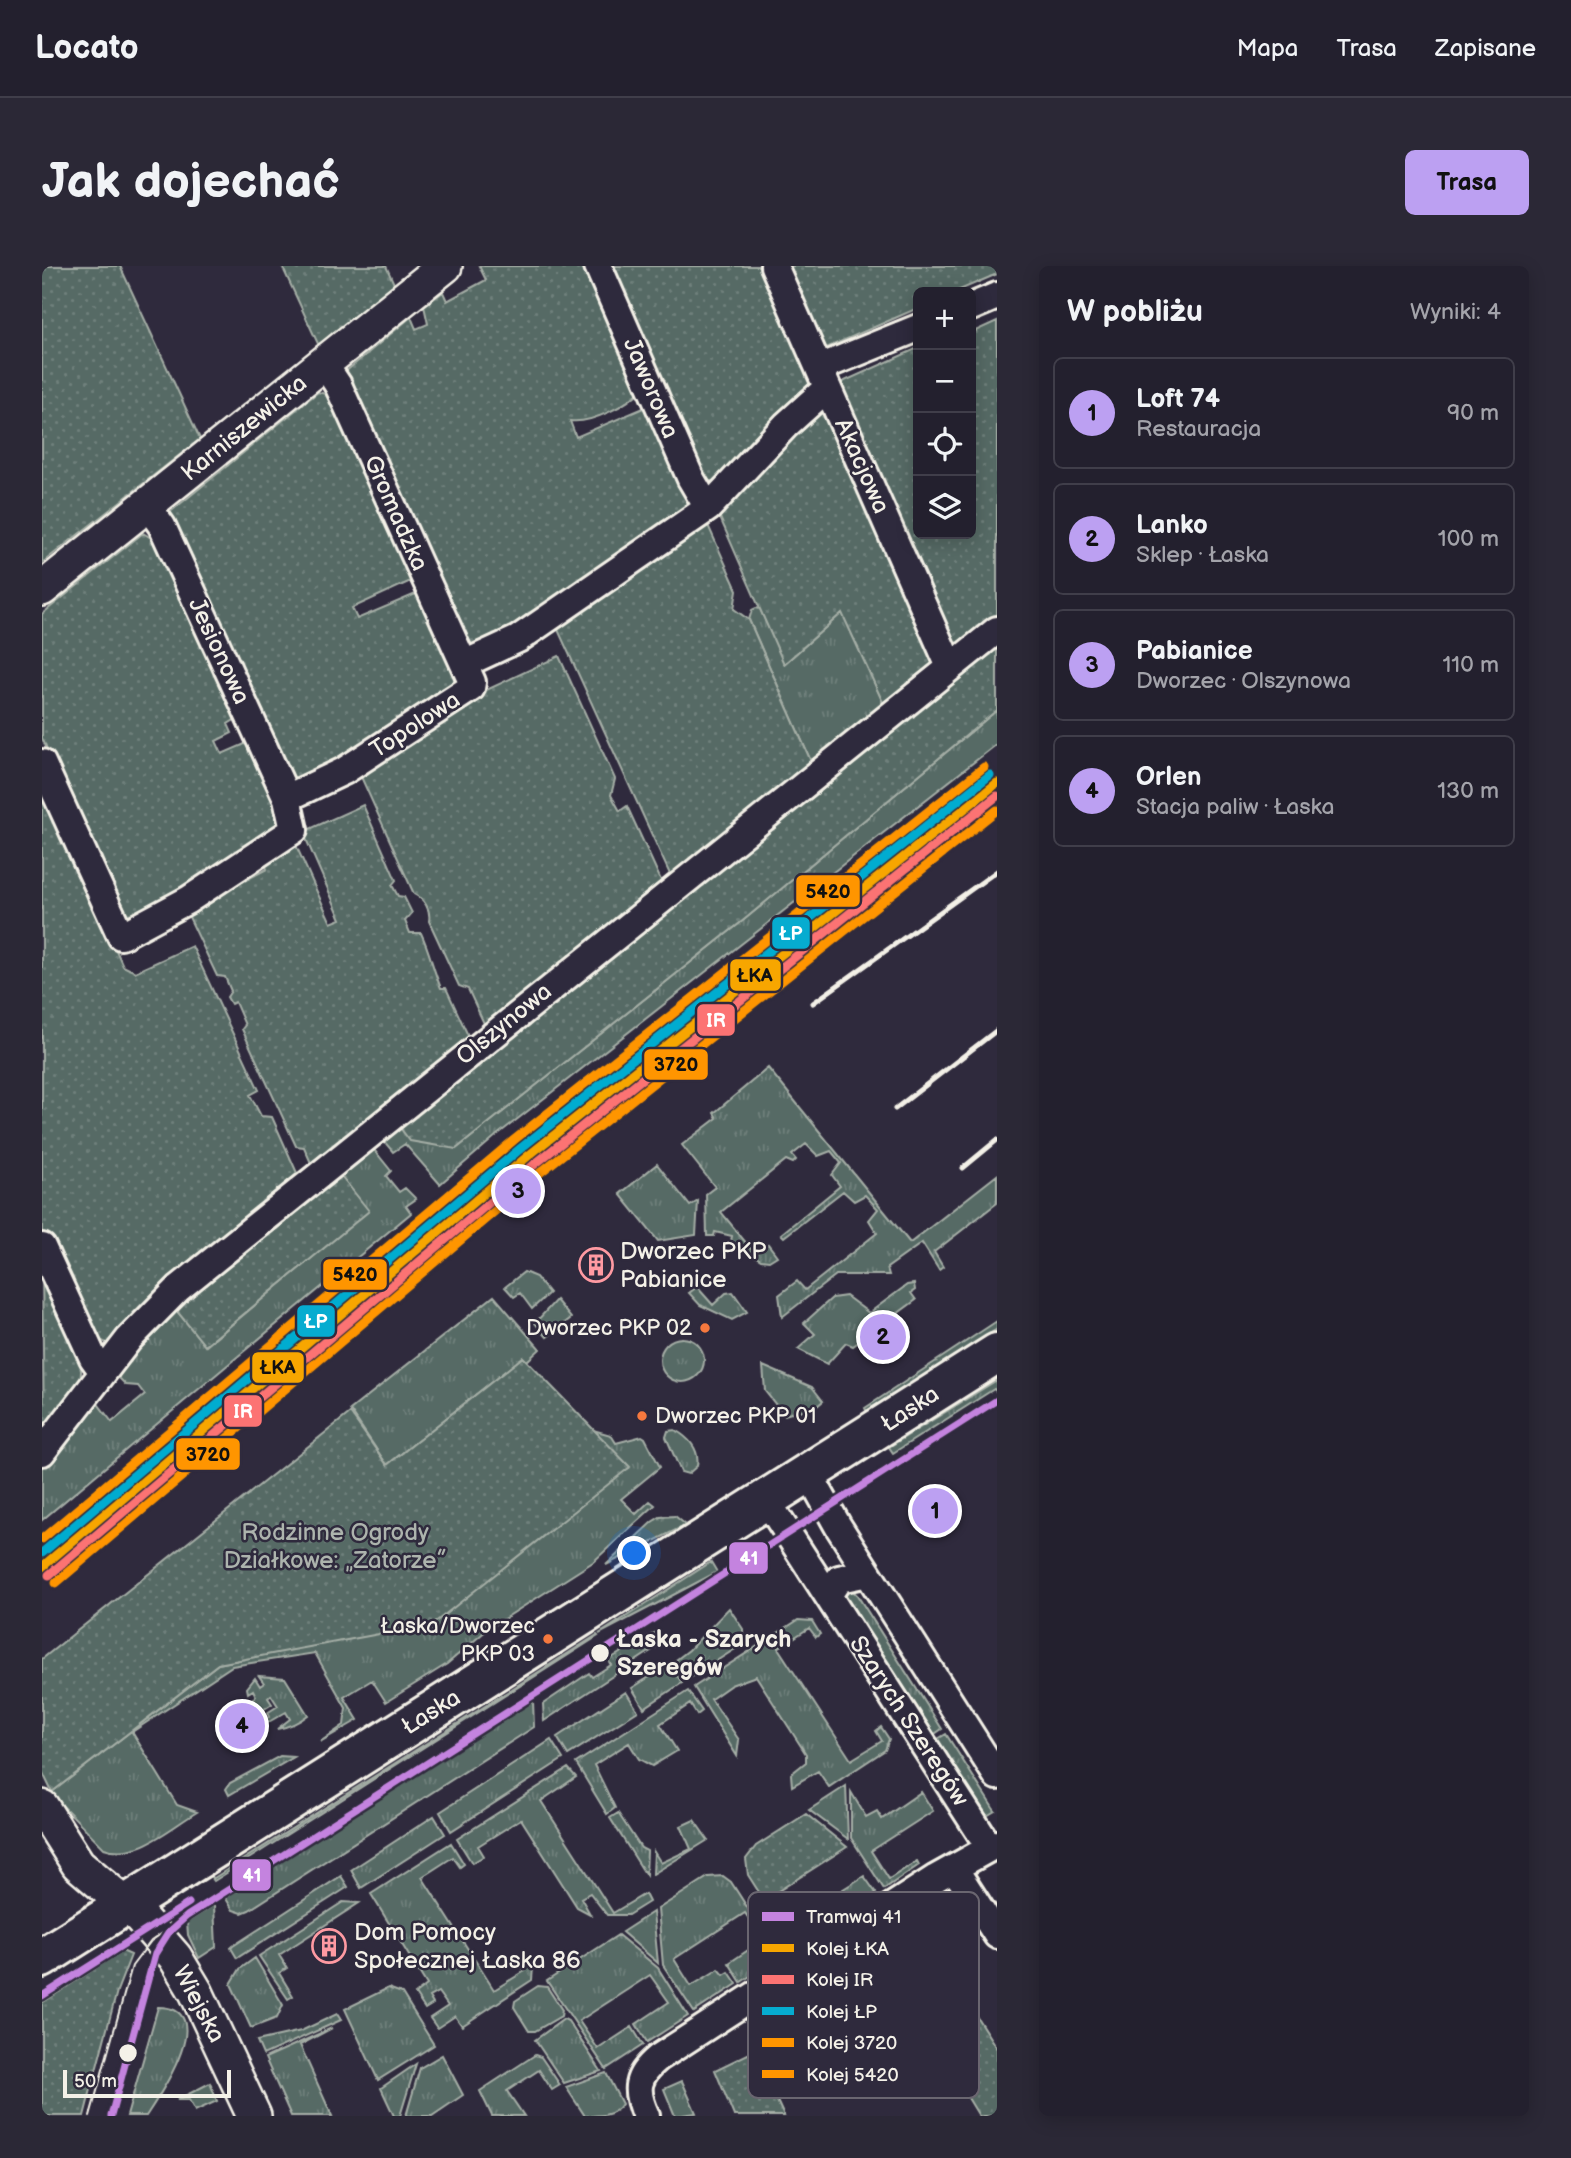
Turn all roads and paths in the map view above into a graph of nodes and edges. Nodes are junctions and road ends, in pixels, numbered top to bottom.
1 (598, 266) edge
2 (774, 266) edge
3 (428, 271) edge
4 (997, 296) edge
5 (976, 305) edge
6 (913, 331) edge
7 (324, 364) junction
8 (823, 378) junction
9 (147, 505) junction
10 (708, 508) junction
11 (42, 589) edge
12 (997, 630) edge
13 (464, 664) junction
14 (950, 667) junction
15 (42, 763) edge
16 (287, 798) junction
17 (42, 1247) edge
18 (997, 1353) edge
19 (103, 1371) junction
20 (42, 1452) edge
21 (809, 1474) junction
22 (767, 1501) junction
23 (868, 1573) junction
24 (828, 1595) junction
25 (997, 1776) edge
26 (42, 1807) edge
27 (993, 1846) edge
28 (954, 1868) junction
29 (917, 1892) edge
30 (969, 1892) edge
31 (126, 1904) junction
32 (979, 1907) edge
33 (997, 1935) edge
34 (42, 1958) edge
35 (748, 2001) edge
36 (254, 2116) edge
37 (646, 2116) edge

1 - 10 street, Jaworowa
2 - 8 street, Akacjowa
3 - 7 street, Karniszewicka
4 - 5 street
6 - 8 street, Topolowa
7 - 9 street, Karniszewicka
7 - 13 street, Gromadzka
8 - 10 street, Topolowa
8 - 14 street, Akacjowa
9 - 11 street, Karniszewicka
9 - 16 street, Jesionowa
10 - 13 street, Topolowa
12 - 14 street, Olszynowa
13 - 16 street, Topolowa
14 - 19 street, Olszynowa
15 - 16 street
17 - 19 street
18 - 21 main road, Łaska
19 - 20 street, Olszynowa
21 - 22 main road, Łaska
21 - 23 street, Szarych Szeregów
22 - 24 street, Szarych Szeregów
22 - 31 main road, Łaska
23 - 24 street
23 - 25 street, Szarych Szeregów
24 - 27 street, Szarych Szeregów
26 - 31 street, Wiejska
27 - 28 street
28 - 29 street
28 - 30 street
31 - 34 main road, Łaska
31 - 36 street, Wiejska
32 - 33 street
35 - 37 street

